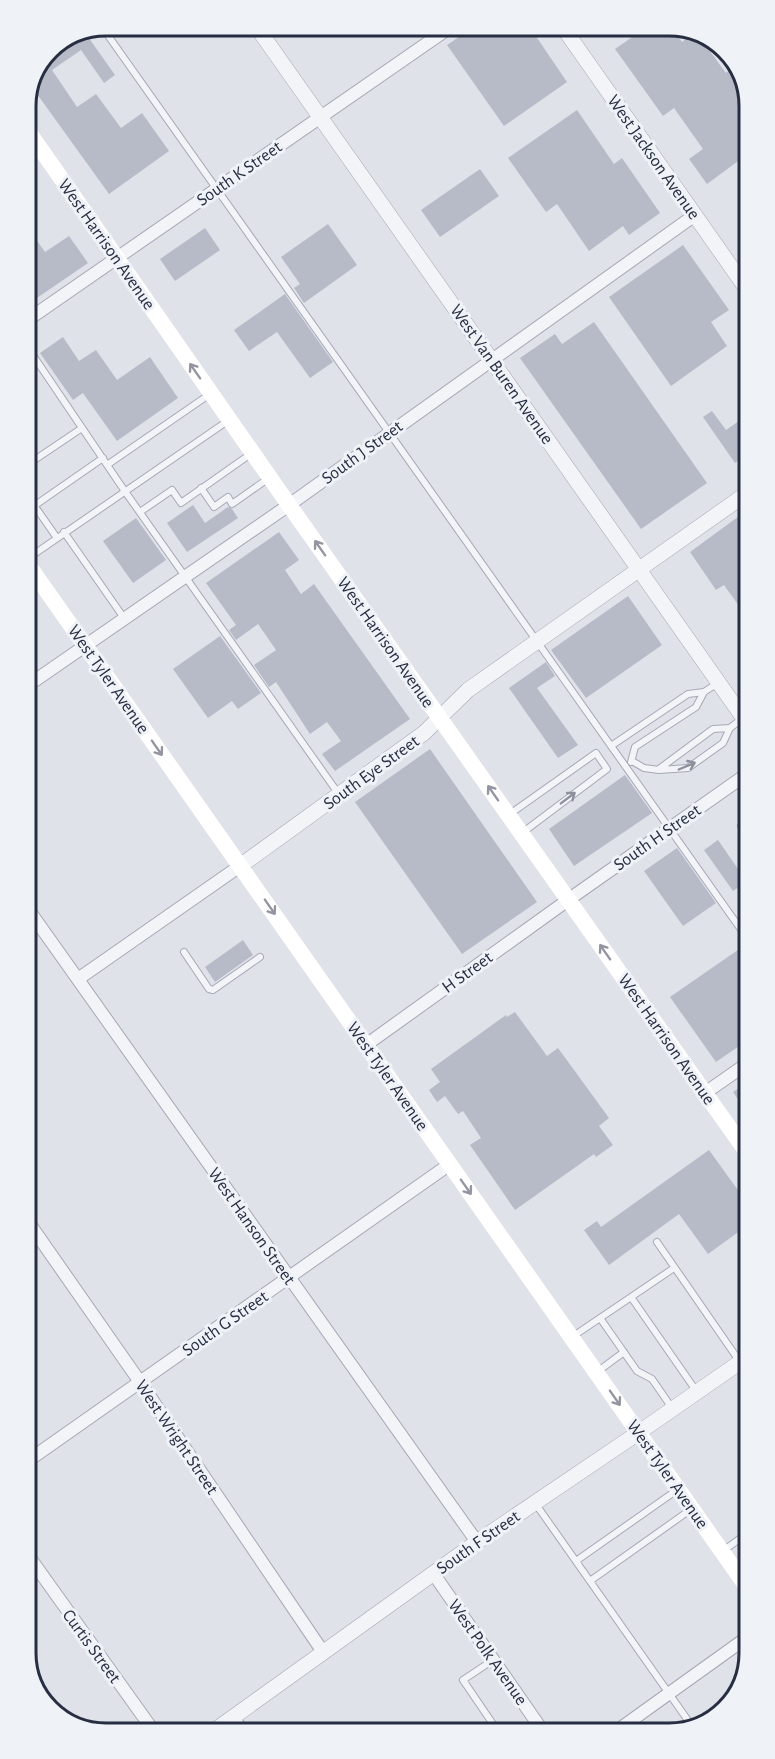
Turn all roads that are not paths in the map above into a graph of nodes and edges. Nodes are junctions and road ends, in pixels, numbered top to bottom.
1 (108, 36) edge
2 (263, 36) edge
3 (438, 36) edge
4 (569, 36) edge
5 (321, 117) junction
6 (36, 142) edge
7 (216, 190) junction
8 (695, 215) junction
9 (117, 258) junction
10 (739, 278) edge
11 (36, 314) edge
12 (491, 359) junction
13 (36, 360) edge
14 (211, 394) junction
15 (229, 420) junction
16 (82, 428) junction
17 (389, 433) junction
18 (252, 453) junction
19 (103, 458) junction
20 (36, 459) edge
21 (107, 465) junction
22 (270, 478) junction
23 (201, 488) junction
24 (124, 490) junction
25 (739, 499) edge
26 (36, 505) edge
27 (289, 505) junction
28 (36, 509) edge
29 (140, 512) junction
30 (64, 532) junction
31 (57, 538) junction
32 (36, 554) edge
33 (639, 570) junction
34 (36, 574) edge
35 (185, 576) junction
36 (124, 618) junction
37 (537, 642) junction
38 (85, 645) junction
39 (36, 680) edge
40 (718, 682) junction
41 (704, 692) junction
42 (739, 712) edge
43 (439, 717) junction
44 (739, 724) edge
45 (730, 728) junction
46 (612, 748) junction
47 (601, 759) junction
48 (632, 761) junction
49 (625, 766) junction
50 (659, 770) junction
51 (739, 780) edge
52 (339, 795) junction
53 (508, 815) junction
54 (670, 828) junction
55 (521, 833) junction
56 (240, 866) junction
57 (568, 900) junction
58 (36, 920) edge
59 (739, 927) edge
60 (184, 952) dead end
61 (260, 957) dead end
62 (78, 980) junction
63 (366, 1045) junction
64 (739, 1069) edge
65 (705, 1093) junction
66 (739, 1142) edge
67 (450, 1164) junction
68 (36, 1233) edge
69 (657, 1242) dead end
70 (674, 1268) junction
71 (289, 1279) junction
72 (631, 1297) junction
73 (600, 1318) junction
74 (572, 1337) junction
75 (624, 1352) junction
76 (739, 1355) edge
77 (739, 1368) edge
78 (597, 1372) junction
79 (140, 1382) junction
80 (697, 1392) junction
81 (673, 1409) junction
82 (638, 1433) junction
83 (36, 1455) edge
84 (678, 1489) junction
85 (535, 1503) junction
86 (692, 1509) junction
87 (739, 1539) edge
88 (477, 1542) junction
89 (722, 1552) junction
90 (576, 1561) junction
91 (36, 1566) edge
92 (433, 1573) junction
93 (739, 1576) edge
94 (590, 1581) junction
95 (739, 1643) edge
96 (323, 1652) junction
97 (493, 1660) junction
98 (669, 1694) junction
99 (232, 1717) junction
100 (687, 1720) edge
101 (148, 1723) edge
102 (224, 1723) edge
103 (236, 1723) edge
104 (491, 1723) edge
105 (537, 1723) edge
106 (628, 1723) edge

1 - 7 lane
2 - 5 street, West Van Buren Avenue
3 - 5 street, South K Street
4 - 8 street, West Jackson Avenue
5 - 7 street, South K Street
5 - 12 street, West Van Buren Avenue
6 - 9 main road, West Harrison Avenue
7 - 9 street, South K Street
7 - 17 lane
8 - 10 street, West Jackson Avenue
8 - 12 street, South J Street
9 - 11 street, South K Street
14 -> 9 main road, West Harrison Avenue
12 - 17 street, South J Street
12 - 33 street, West Van Buren Avenue
13 - 16 lane
14 - 15 main road, West Harrison Avenue
14 - 21 lane
15 - 18 main road, West Harrison Avenue
15 - 24 lane
16 - 19 lane
16 - 20 lane
17 - 27 street, South J Street
17 - 37 lane
18 - 22 main road, West Harrison Avenue
18 - 23 lane
19 - 21 lane
19 - 26 lane
21 - 24 lane
22 - 23 lane
22 - 27 main road, West Harrison Avenue
23 - 29 lane
24 - 29 lane
24 - 30 lane
25 - 33 street, South Eye Street
27 - 35 street, South J Street
43 -> 27 main road, West Harrison Avenue
28 - 31 lane
29 - 35 lane
30 - 31 lane
30 - 36 lane
31 - 32 lane
33 - 37 street, South Eye Street
33 - 40 street, West Van Buren Avenue
34 - 38 main road, West Tyler Avenue
35 - 36 street, South J Street
35 - 52 lane
36 - 38 street, South J Street
37 - 43 street, South Eye Street
37 - 46 lane
38 - 39 street, South J Street
38 -> 56 main road, West Tyler Avenue
40 - 41 lane
40 - 42 street, West Van Buren Avenue
41 - 46 lane
41 - 48 lane
43 - 52 street, South Eye Street
53 -> 43 main road, West Harrison Avenue
44 - 45 lane
45 - 50 lane
50 -> 45 lane
46 - 47 lane
46 - 49 lane
47 - 53 lane
55 -> 47 lane
48 - 49 lane
48 - 50 lane
49 - 54 lane
51 - 54 street, South H Street
52 - 56 street, South Eye Street
53 - 55 main road, West Harrison Avenue
54 - 57 street, South H Street
54 - 59 lane
55 - 57 main road, West Harrison Avenue
56 - 62 street, South Eye Street
56 -> 63 main road, West Tyler Avenue
57 - 63 street, H Street
65 -> 57 main road, West Harrison Avenue
58 - 62 street, West Hanson Street
60 - 61 lane
62 - 71 street, West Hanson Street
63 - 67 main road, West Tyler Avenue
64 - 65 street
65 - 66 main road, West Harrison Avenue
67 - 71 street, South G Street
67 -> 74 main road, West Tyler Avenue
68 - 79 street, West Wright Street
69 - 70 lane
70 - 72 lane
70 - 76 lane
71 - 79 street, South G Street
71 - 88 street, West Hanson Street
72 - 73 lane
72 - 80 lane
73 - 74 lane
73 - 75 lane
74 - 78 main road, West Tyler Avenue
75 - 78 lane
75 - 81 lane
77 - 80 street, South F Street
78 -> 82 main road, West Tyler Avenue
79 - 83 street, South G Street
79 - 96 street, West Wright Street
80 - 81 street, South F Street
81 - 82 street, South F Street
82 - 84 main road, West Tyler Avenue
82 - 85 street, South F Street
84 - 86 main road, West Tyler Avenue
84 - 90 lane
85 - 88 street, South F Street
85 - 90 lane
86 - 89 main road, West Tyler Avenue
86 - 94 lane
87 - 89 lane
88 - 92 street, South F Street
89 - 93 main road, West Tyler Avenue
90 - 94 lane
91 - 101 street, Curtis Street
92 - 96 street, South F Street
92 - 97 street, West Polk Avenue
94 - 98 lane
95 - 98 street
96 - 99 street, South F Street
97 - 104 lane
97 - 105 street, West Polk Avenue
98 - 100 lane
98 - 106 street
99 - 102 street, South F Street
99 - 103 street

